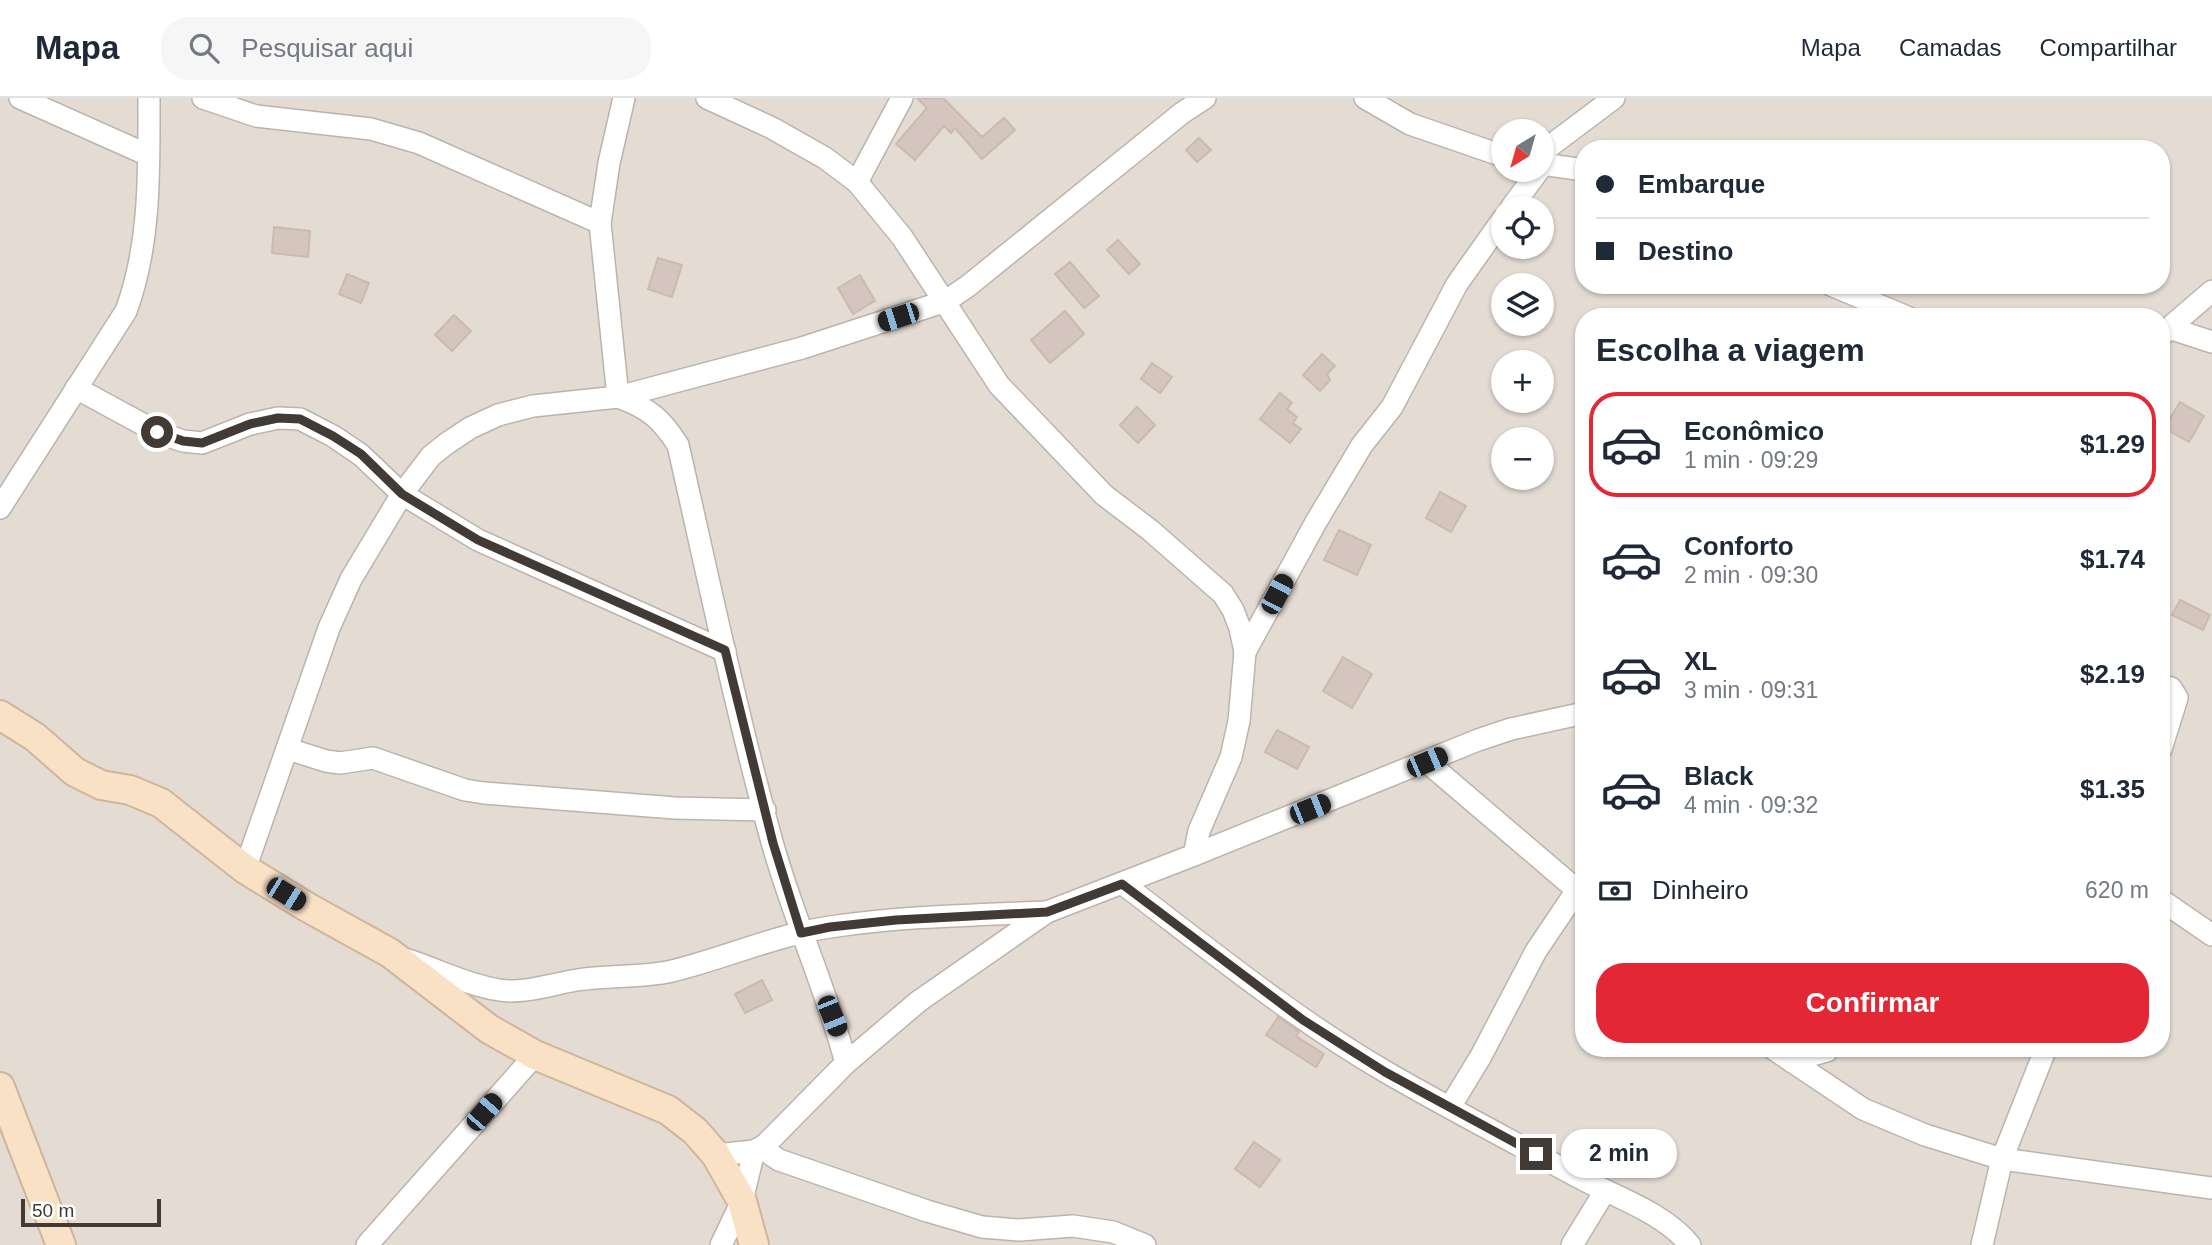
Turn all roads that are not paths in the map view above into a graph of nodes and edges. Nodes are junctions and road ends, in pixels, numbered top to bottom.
1 (20, 98) edge
2 (203, 98) edge
3 (624, 98) edge
4 (707, 98) edge
5 (902, 98) edge
6 (1205, 98) edge
7 (1365, 98) edge
8 (1614, 98) edge
9 (151, 99) edge
10 (1554, 151) edge
11 (1491, 152) edge
12 (148, 155) junction
13 (1554, 165) edge
14 (1575, 169) edge
15 (857, 182) junction
16 (600, 223) junction
17 (1491, 236) edge
18 (2212, 291) edge
19 (1853, 294) edge
20 (946, 301) junction
21 (1886, 308) edge
22 (2170, 328) edge
23 (2170, 333) edge
24 (2212, 342) edge
25 (76, 388) junction
26 (618, 397) junction
27 (402, 494) junction
28 (0, 508) edge
29 (1234, 613) junction
30 (1265, 616) junction
31 (725, 650) junction
32 (1245, 652) junction
33 (2170, 688) edge
34 (0, 715) edge
35 (1575, 715) edge
36 (2170, 722) edge
37 (288, 749) junction
38 (1427, 762) junction
39 (765, 810) junction
40 (1194, 855) junction
41 (245, 869) junction
42 (1122, 884) junction
43 (1575, 889) edge
44 (1575, 900) edge
45 (2170, 906) edge
46 (1047, 912) junction
47 (801, 933) junction
48 (2212, 935) edge
49 (390, 953) junction
50 (535, 1055) junction
51 (1785, 1057) edge
52 (1804, 1057) edge
53 (1828, 1057) edge
54 (2042, 1057) edge
55 (1791, 1061) junction
56 (846, 1063) junction
57 (1826, 1084) junction
58 (0, 1087) edge
59 (1450, 1107) junction
60 (759, 1148) junction
61 (716, 1155) junction
62 (2002, 1159) junction
63 (2212, 1188) edge
64 (1605, 1191) junction
65 (741, 1201) junction
66 (61, 1245) edge
67 (367, 1245) edge
68 (721, 1245) edge
69 (754, 1245) edge
70 (1145, 1245) edge
71 (1572, 1245) edge
72 (1690, 1245) edge
73 (1982, 1245) edge

1 - 12 street
2 - 16 street
3 - 16 street
4 - 15 street
5 - 15 street
6 - 20 street
7 - 11 street
8 - 10 street
9 - 12 street
12 - 25 street
13 - 14 street
15 - 20 street
16 - 26 street
17 - 30 street
18 - 22 street
19 - 21 street
20 - 26 street
20 - 29 street
23 - 24 street
25 - 27 street
25 - 28 street
26 - 27 street
26 - 31 street
27 - 31 street
27 - 37 street
29 - 30 street
29 - 32 street
30 - 32 street
31 - 39 street
32 - 40 street
33 - 36 street
34 - 41 street
35 - 38 street
37 - 39 street
37 - 41 street
38 - 40 street
38 - 43 street
39 - 47 street
40 - 42 street
41 - 49 street
42 - 46 street
42 - 59 street
44 - 59 street
45 - 48 street
46 - 47 street
46 - 56 street
47 - 49 street
47 - 56 street
49 - 50 street
50 - 61 street
50 - 67 street
51 - 55 street
52 - 55 street
53 - 57 street
54 - 62 street
55 - 57 street
56 - 60 street
57 - 62 street
58 - 66 street
59 - 64 street
60 - 61 street
60 - 65 street
60 - 70 street
61 - 65 street
62 - 63 street
62 - 73 street
64 - 71 street
64 - 72 street
65 - 68 street
65 - 69 street

